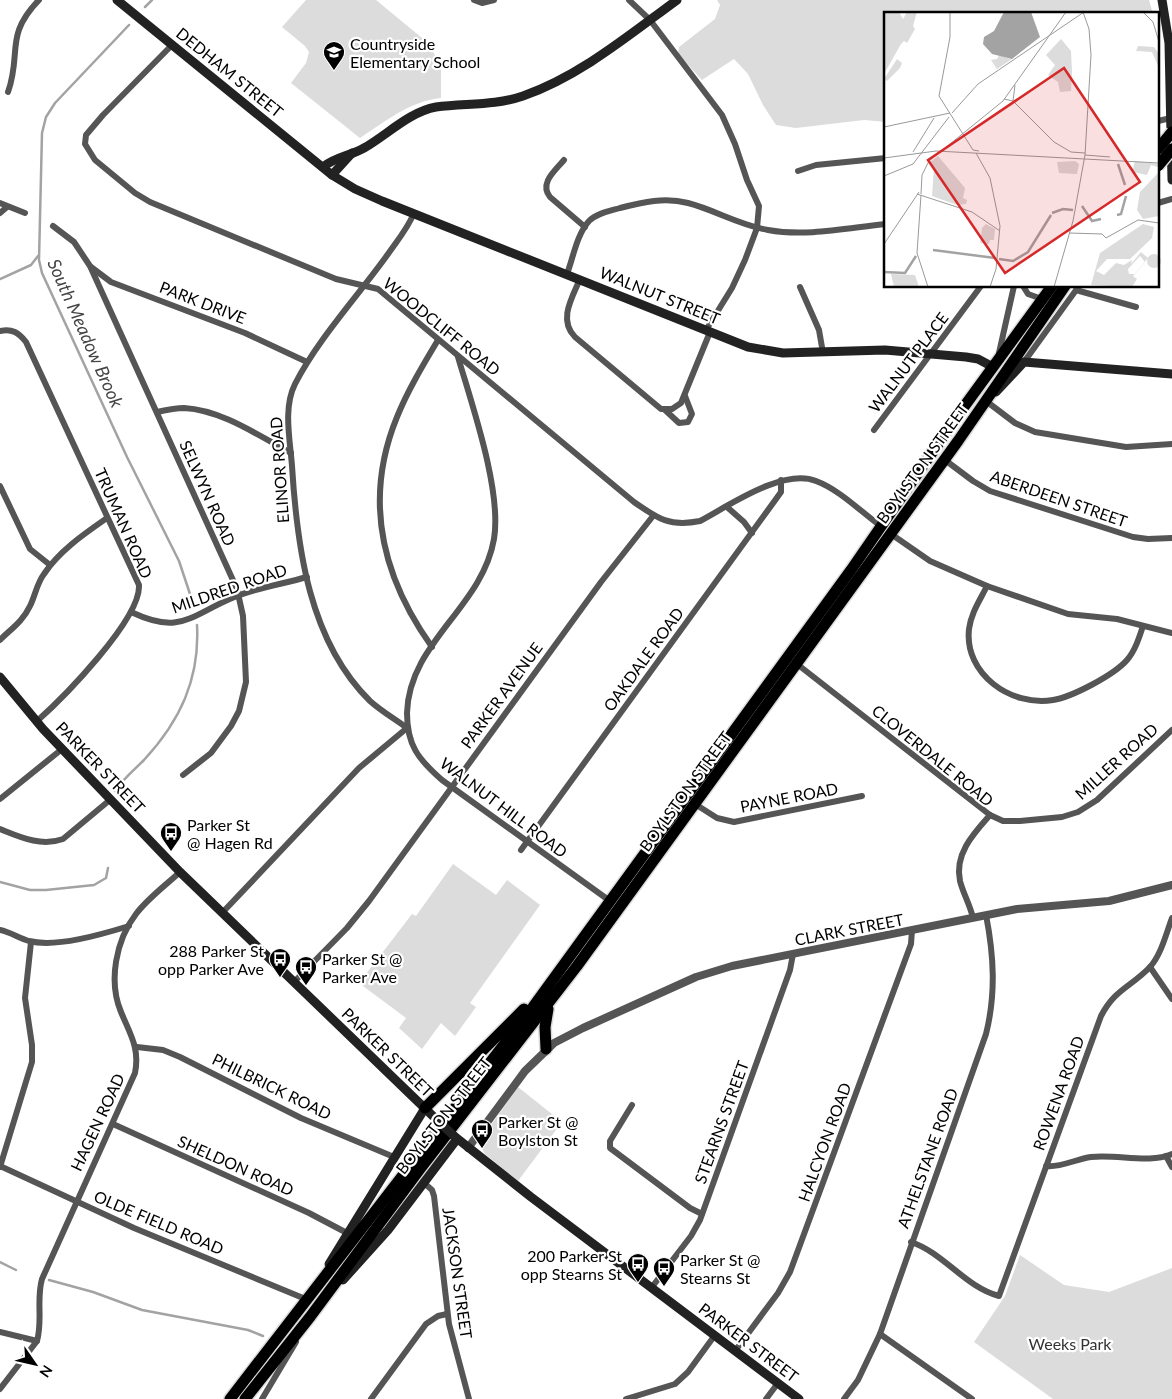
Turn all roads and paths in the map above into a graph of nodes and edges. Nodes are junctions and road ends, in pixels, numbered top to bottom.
1 (39, 0) edge
2 (117, 0) edge
3 (474, 0) edge
4 (494, 0) edge
5 (629, 0) edge
6 (677, 0) edge
7 (1162, 0) edge
8 (650, 20) junction
9 (172, 45) junction
10 (8, 92) dead end
11 (1170, 118) junction
12 (1160, 120) edge
13 (1172, 132) edge
14 (1160, 147) edge
15 (1172, 149) edge
16 (352, 153) junction
17 (884, 158) edge
18 (564, 160) dead end
19 (1160, 164) edge
20 (323, 167) junction
21 (798, 171) dead end
22 (332, 175) junction
23 (1172, 180) edge
24 (0, 202) edge
25 (7, 207) junction
26 (0, 213) edge
27 (25, 213) dead end
28 (414, 213) junction
29 (884, 224) edge
30 (53, 226) dead end
31 (585, 227) junction
32 (757, 228) junction
33 (90, 266) junction
34 (567, 274) junction
35 (580, 279) junction
36 (365, 286) junction
37 (800, 287) dead end
38 (980, 288) edge
39 (1014, 288) edge
40 (1024, 288) edge
41 (1050, 288) edge
42 (1072, 288) edge
43 (1072, 288) edge
44 (1076, 288) edge
45 (1042, 299) junction
46 (1136, 307) dead end
47 (0, 331) edge
48 (708, 331) junction
49 (438, 340) junction
50 (823, 352) junction
51 (931, 354) junction
52 (457, 356) junction
53 (308, 362) junction
54 (1024, 362) junction
55 (995, 364) junction
56 (1172, 374) edge
57 (685, 396) junction
58 (986, 401) junction
59 (665, 410) junction
60 (157, 412) junction
61 (874, 430) dead end
62 (1172, 444) edge
63 (291, 453) junction
64 (945, 460) junction
65 (781, 480) junction
66 (0, 486) edge
67 (727, 507) junction
68 (653, 516) junction
69 (107, 518) junction
70 (887, 530) junction
71 (752, 532) junction
72 (1172, 538) edge
73 (50, 565) junction
74 (307, 577) junction
75 (986, 586) junction
76 (239, 596) junction
77 (131, 612) junction
78 (1143, 626) junction
79 (1172, 632) edge
80 (0, 640) edge
81 (432, 647) junction
82 (797, 664) junction
83 (0, 677) edge
84 (36, 722) junction
85 (407, 728) junction
86 (1172, 730) edge
87 (62, 749) junction
88 (183, 775) dead end
89 (452, 787) junction
90 (862, 796) dead end
91 (0, 799) edge
92 (111, 800) junction
93 (695, 804) junction
94 (990, 815) junction
95 (0, 830) edge
96 (527, 842) junction
97 (521, 850) dead end
98 (180, 872) junction
99 (1172, 885) edge
100 (610, 901) junction
101 (222, 913) junction
102 (986, 916) junction
103 (973, 918) junction
104 (1172, 918) edge
105 (129, 926) junction
106 (0, 930) edge
107 (912, 930) junction
108 (31, 942) junction
109 (793, 954) junction
110 (1150, 967) junction
111 (294, 982) junction
112 (550, 984) junction
113 (1172, 999) edge
114 (549, 1005) junction
115 (136, 1047) junction
116 (546, 1050) junction
117 (632, 1105) dead end
118 (424, 1108) junction
119 (112, 1124) junction
120 (455, 1137) junction
121 (468, 1148) junction
122 (1169, 1155) edge
123 (394, 1157) junction
124 (0, 1166) edge
125 (1046, 1166) junction
126 (1172, 1167) edge
127 (423, 1182) junction
128 (76, 1202) junction
129 (702, 1214) junction
130 (347, 1233) junction
131 (911, 1242) junction
132 (652, 1287) junction
133 (308, 1300) junction
134 (319, 1306) junction
135 (447, 1314) junction
136 (310, 1317) junction
137 (0, 1332) edge
138 (880, 1334) junction
139 (715, 1335) junction
140 (37, 1341) junction
141 (736, 1351) junction
142 (778, 1383) junction
143 (0, 1389) edge
144 (230, 1399) edge
145 (245, 1399) edge
146 (262, 1399) edge
147 (371, 1399) edge
148 (468, 1399) edge
149 (626, 1399) edge
150 (766, 1399) edge
151 (799, 1399) edge
152 (844, 1399) edge
153 (972, 1399) edge

1 - 10 street
2 - 9 main road, DEDHAM STREET
3 - 4 street
5 - 8 street
6 - 8 main road
7 - 11 main road
8 - 16 main road
8 - 32 street
9 - 20 main road, DEDHAM STREET
9 - 36 street, WOODCLIFF ROAD
11 - 12 street
11 - 23 main road
13 - 14 highway, bridge
15 - 19 highway, bridge
16 - 20 main road
16 - 22 main road
17 - 21 street
18 - 31 street
20 - 22 main road, DEDHAM STREET
22 - 28 main road, WALNUT STREET
24 - 25 street
25 - 26 street
25 - 27 street
28 - 34 main road, WALNUT STREET
28 - 36 street, ELINOR ROAD
29 - 32 street
30 - 33 street, SELWYN ROAD
31 - 32 street
31 - 34 street
32 - 48 street
33 - 53 street, PARK DRIVE
33 - 60 street, SELWYN ROAD
34 - 35 main road, WALNUT STREET
35 - 48 main road, WALNUT STREET
35 - 59 street
36 - 49 street, WOODCLIFF ROAD
36 - 53 street, ELINOR ROAD
37 - 50 street
38 - 51 street, WALNUT PLACE
39 - 55 street
40 - 45 street
41 - 45 highway, BOYLSTON STREET
42 - 54 street
43 - 58 highway, BOYLSTON STREET
44 - 46 street
45 - 55 highway, BOYLSTON STREET
47 - 69 street, TRUMAN ROAD
48 - 50 main road, WALNUT STREET
48 - 57 street
49 - 52 street, WOODCLIFF ROAD
49 - 81 street
50 - 51 main road, WALNUT STREET
51 - 55 main road, WALNUT STREET
51 - 61 street, WALNUT PLACE
52 - 68 street, WOODCLIFF ROAD
52 - 81 street, WALNUT HILL ROAD
53 - 63 street, ELINOR ROAD
54 - 56 main road
54 - 58 main road
55 - 70 highway, BOYLSTON STREET
57 - 59 street
57 - 59 street
58 - 62 street
58 - 64 highway, BOYLSTON STREET
60 - 63 street
60 - 76 street, SELWYN ROAD
63 - 74 street, ELINOR ROAD
64 - 70 highway, BOYLSTON STREET
64 - 72 street, ABERDEEN STREET
65 - 67 street, WOODCLIFF ROAD
65 - 70 street, WOODCLIFF ROAD
65 - 71 street, OAKDALE ROAD
66 - 73 street
67 - 68 street, WOODCLIFF ROAD
67 - 71 street
68 - 89 street, PARKER AVENUE
69 - 73 street
69 - 77 street, TRUMAN ROAD
70 - 75 street, WOODCLIFF ROAD
70 - 82 highway, BOYLSTON STREET
70 - 100 highway, BOYLSTON STREET
71 - 96 street, OAKDALE ROAD
73 - 80 street
74 - 76 street, MILDRED ROAD
74 - 85 street, ELINOR ROAD
75 - 78 street, WOODCLIFF ROAD
75 - 78 street
76 - 77 street, MILDRED ROAD
76 - 88 street, SELWYN ROAD
77 - 84 street, TRUMAN ROAD
78 - 79 street, WOODCLIFF ROAD
81 - 85 street, WALNUT HILL ROAD
82 - 93 highway, BOYLSTON STREET
82 - 94 street, CLOVERDALE ROAD
83 - 84 main road, PARKER STREET
84 - 87 main road, PARKER STREET
85 - 89 street, WALNUT HILL ROAD
85 - 101 street
86 - 94 street, MILLER ROAD
87 - 91 street
87 - 92 main road, PARKER STREET
89 - 96 street, WALNUT HILL ROAD
89 - 111 street, PARKER AVENUE
90 - 93 street, PAYNE ROAD
92 - 95 street
92 - 98 main road, PARKER STREET
93 - 114 highway, BOYLSTON STREET
94 - 103 street, CLOVERDALE ROAD
96 - 97 street, OAKDALE ROAD
96 - 100 street, WALNUT HILL ROAD
98 - 101 main road, PARKER STREET
98 - 105 street, HAGEN ROAD
99 - 102 street, CLARK STREET
100 - 112 highway, BOYLSTON STREET
101 - 111 main road, PARKER STREET
102 - 103 street, CLARK STREET
102 - 131 street, ATHELSTANE ROAD
103 - 107 street, CLARK STREET
104 - 110 street, ROWENA ROAD
105 - 108 street
105 - 115 street, HAGEN ROAD
106 - 108 street
107 - 109 street, CLARK STREET
107 - 141 street, HALCYON ROAD
108 - 124 street
109 - 116 street, CLARK STREET
109 - 129 street, STEARNS STREET
110 - 113 street
110 - 125 street, ROWENA ROAD
111 - 118 main road, PARKER STREET
112 - 118 highway
112 - 133 highway, BOYLSTON STREET
114 - 116 highway
114 - 134 highway, BOYLSTON STREET
115 - 119 street, HAGEN ROAD
115 - 123 street, PHILBRICK ROAD
116 - 121 street
117 - 129 street
118 - 120 main road, PARKER STREET, bridge
118 - 123 main road, BOYLSTON STREET
119 - 128 street, HAGEN ROAD
119 - 130 street, SHELDON ROAD
120 - 121 main road, PARKER STREET
120 - 127 main road, BOYLSTON STREET
121 - 132 main road, PARKER STREET
122 - 125 street
122 - 126 street
123 - 130 main road, BOYLSTON STREET
124 - 128 street, OLDE FIELD ROAD
125 - 131 street, ROWENA ROAD
127 - 134 main road, BOYLSTON STREET
127 - 135 street, JACKSON STREET
128 - 133 street, OLDE FIELD ROAD
128 - 140 street, HAGEN ROAD
129 - 132 street, STEARNS STREET
130 - 133 main road, BOYLSTON STREET
131 - 138 street, ATHELSTANE ROAD
132 - 139 main road, PARKER STREET
133 - 144 highway, BOYLSTON STREET
134 - 136 highway, BOYLSTON STREET
135 - 147 street
135 - 148 street, JACKSON STREET
136 - 145 highway, BOYLSTON STREET
136 - 146 street
137 - 140 street
138 - 152 street, ATHELSTANE ROAD
138 - 153 street
139 - 141 main road, PARKER STREET
139 - 149 street
140 - 143 street
141 - 142 main road, PARKER STREET
142 - 150 street
142 - 151 main road, PARKER STREET

